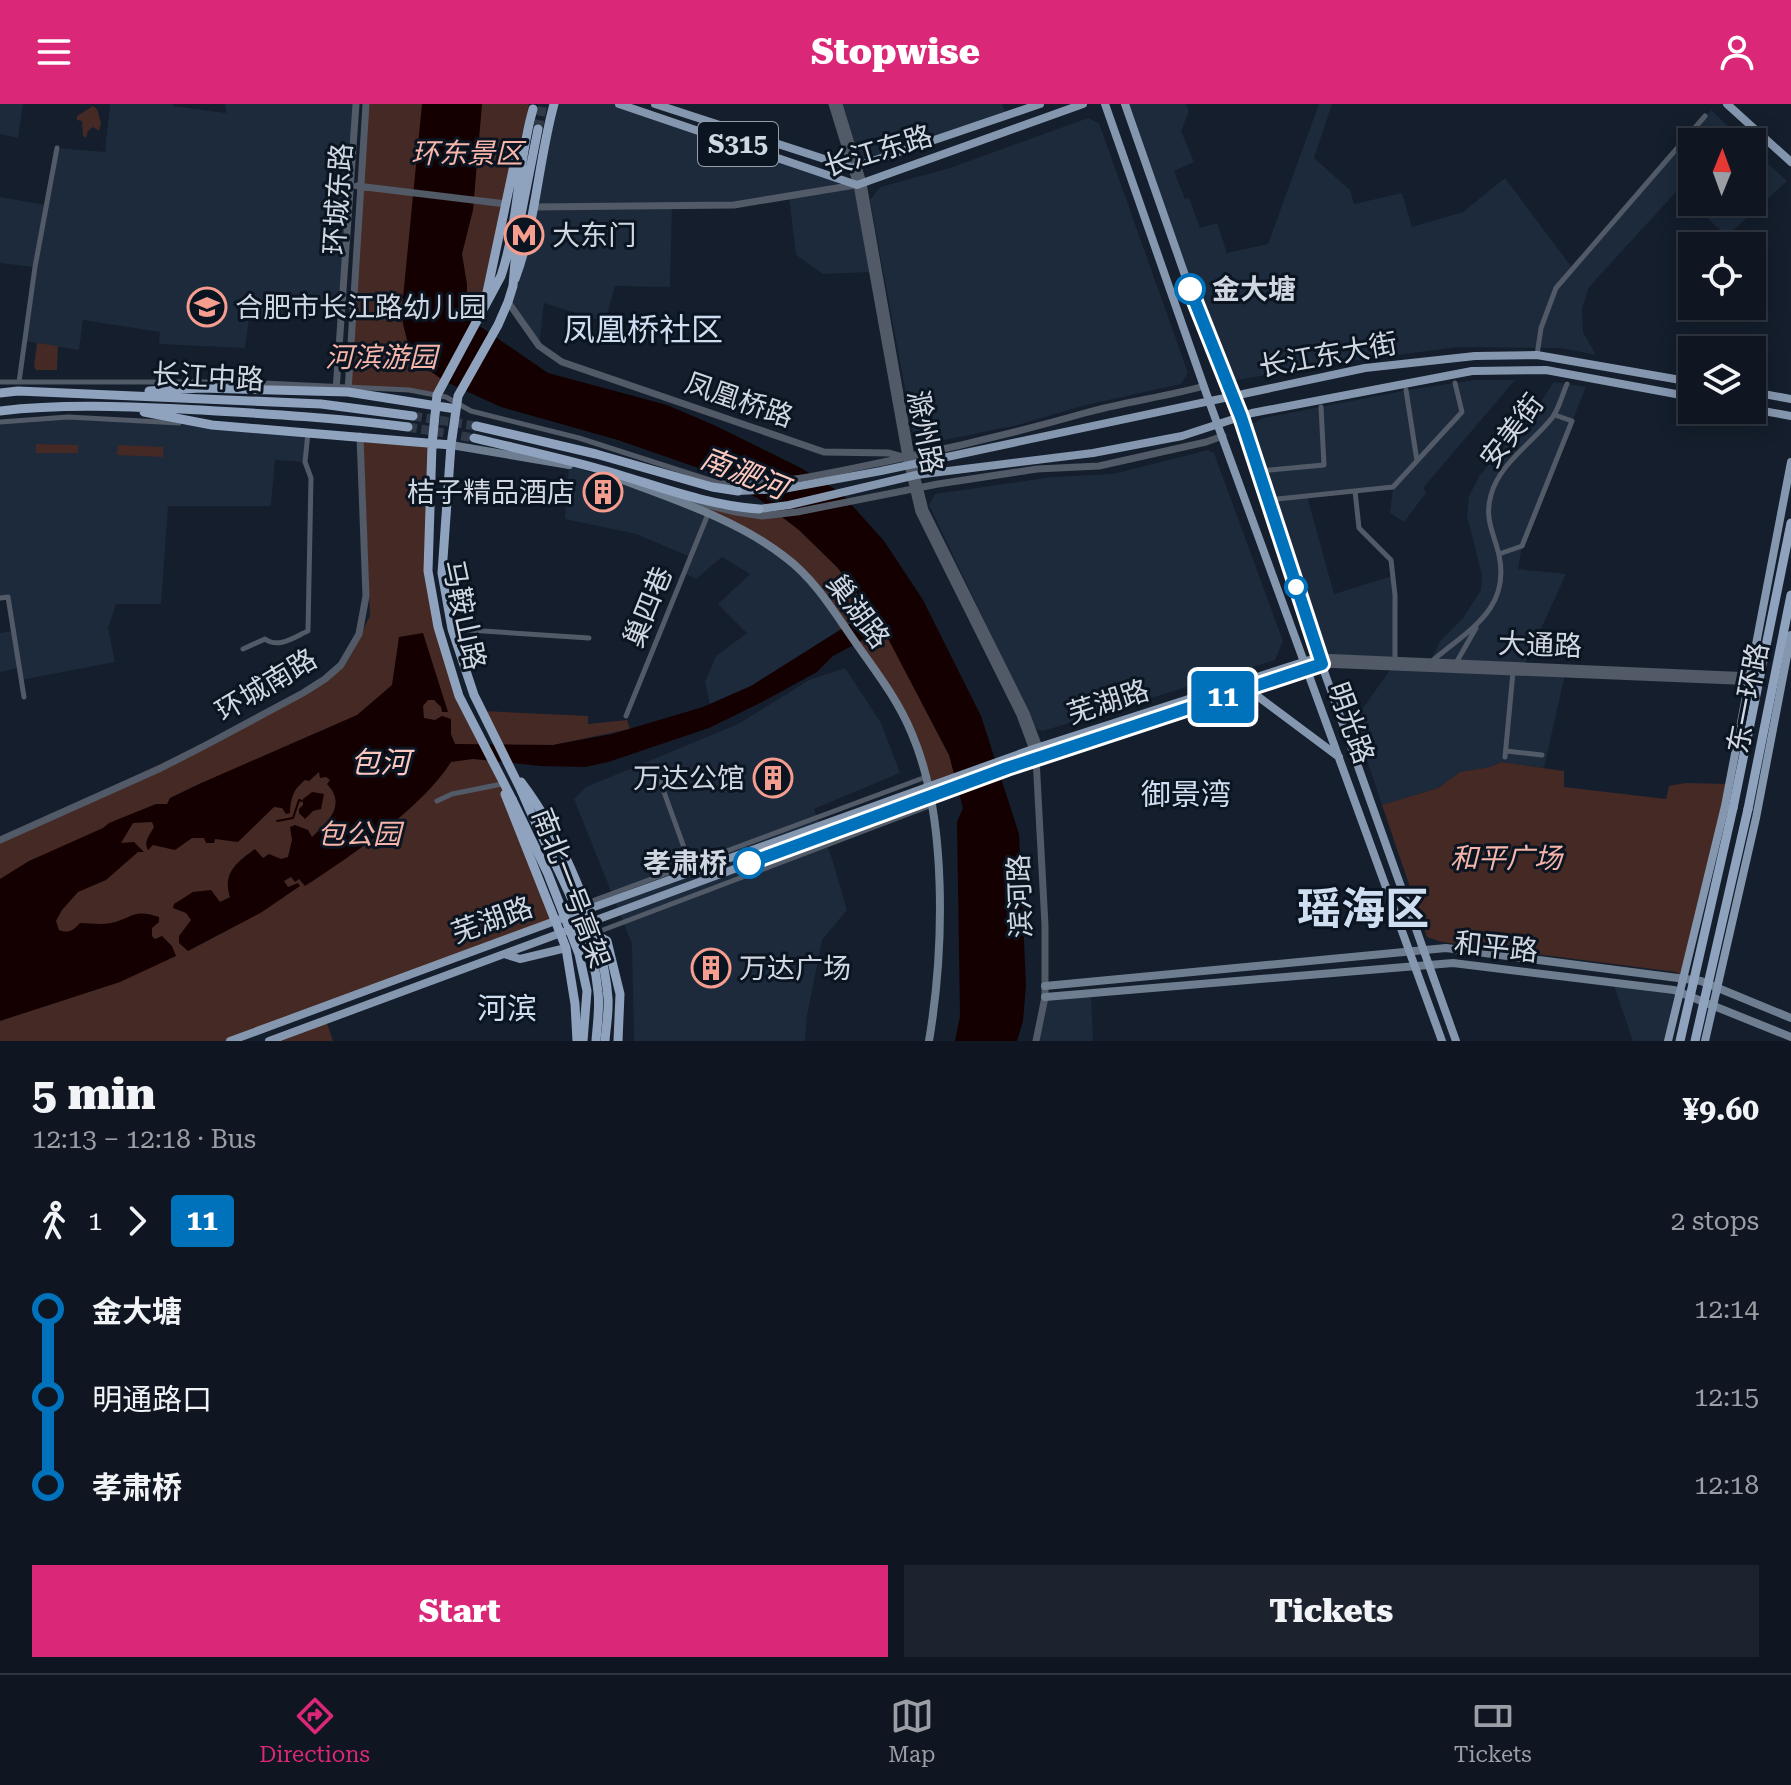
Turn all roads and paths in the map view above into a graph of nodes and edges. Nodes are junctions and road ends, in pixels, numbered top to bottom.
1 (356, 104) edge
2 (366, 104) edge
3 (554, 104) edge
4 (619, 104) edge
5 (655, 104) edge
6 (832, 104) edge
7 (839, 104) edge
8 (1040, 104) edge
9 (1083, 104) edge
10 (1105, 104) edge
11 (1125, 104) edge
12 (1727, 104) edge
13 (531, 106) edge
14 (1705, 116) dead end
15 (538, 129) tunnel mouth
16 (57, 148) dead end
17 (1791, 162) edge
18 (855, 168) junction
19 (860, 184) junction
20 (350, 185) junction
21 (361, 186) junction
22 (506, 204) junction
23 (533, 207) junction
24 (513, 286) junction
25 (508, 302) junction
26 (482, 312) junction
27 (1537, 355) junction
28 (1678, 380) edge
29 (0, 382) edge
30 (1455, 383) dead end
31 (1567, 384) dead end
32 (18, 386) junction
33 (1204, 386) junction
34 (336, 388) junction
35 (348, 389) junction
36 (1406, 390) dead end
37 (0, 393) edge
38 (1232, 394) junction
39 (1678, 394) edge
40 (126, 395) junction
41 (437, 395) junction
42 (1766, 395) edge
43 (1791, 399) edge
44 (1209, 401) junction
45 (457, 403) junction
46 (125, 406) junction
47 (436, 406) junction
48 (1321, 407) dead end
49 (0, 411) edge
50 (1766, 412) edge
51 (1555, 415) junction
52 (413, 416) tunnel mouth
53 (1791, 416) edge
54 (1241, 417) junction
55 (0, 422) edge
56 (212, 425) junction
57 (1219, 425) junction
58 (476, 426) tunnel mouth
59 (408, 427) tunnel mouth
60 (308, 432) junction
61 (360, 436) junction
62 (1223, 436) junction
63 (474, 438) tunnel mouth
64 (432, 445) junction
65 (451, 445) junction
66 (909, 460) junction
67 (1417, 461) junction
68 (1791, 462) edge
69 (882, 466) junction
70 (1258, 471) junction
71 (913, 476) junction
72 (639, 481) junction
73 (722, 484) joint
74 (916, 488) junction
75 (738, 491) joint
76 (1355, 491) junction
77 (668, 498) junction
78 (679, 499) junction
79 (1267, 500) junction
80 (761, 512) junction
81 (708, 514) junction
82 (1791, 523) edge
83 (1499, 554) junction
84 (1791, 595) edge
85 (0, 598) edge
86 (1478, 624) junction
87 (1791, 627) edge
88 (452, 629) junction
89 (1760, 629) junction
90 (1791, 635) edge
91 (589, 638) dead end
92 (1766, 643) junction
93 (1781, 646) junction
94 (243, 649) dead end
95 (1320, 661) junction
96 (1395, 661) junction
97 (1430, 662) junction
98 (1456, 663) junction
99 (1306, 666) junction
100 (1513, 672) junction
101 (1754, 679) junction
102 (1780, 682) edge
103 (1248, 689) junction
104 (1791, 691) edge
105 (24, 697) dead end
106 (626, 716) dead end
107 (1760, 749) junction
108 (1036, 751) junction
109 (1542, 755) dead end
110 (1339, 757) junction
111 (509, 766) junction
112 (656, 770) dead end
113 (498, 772) junction
114 (502, 784) junction
115 (930, 791) junction
116 (522, 792) joint
117 (512, 799) joint
118 (437, 801) dead end
119 (1729, 807) junction
120 (1756, 818) junction
121 (0, 840) edge
122 (690, 864) junction
123 (586, 907) junction
124 (555, 921) junction
125 (592, 922) junction
126 (560, 934) junction
127 (594, 934) junction
128 (566, 948) junction
129 (1423, 950) junction
130 (1410, 952) junction
131 (503, 954) junction
132 (1428, 964) junction
133 (1415, 966) junction
134 (1684, 979) junction
135 (1045, 986) junction
136 (1718, 988) junction
137 (1680, 993) junction
138 (1045, 997) junction
139 (1714, 1006) junction
140 (1791, 1018) edge
141 (1791, 1037) edge
142 (230, 1041) edge
143 (269, 1041) edge
144 (580, 1041) edge
145 (596, 1041) edge
146 (605, 1041) edge
147 (611, 1041) edge
148 (618, 1041) edge
149 (929, 1041) edge
150 (1036, 1041) edge
151 (1442, 1041) edge
152 (1456, 1041) edge
153 (1668, 1041) edge
154 (1680, 1041) edge
155 (1695, 1041) edge
156 (1705, 1041) edge

1 - 20 street, 环城东路
2 - 21 street, 环城东路
3 - 23 highway
4 - 19 main road, S315
5 - 18 main road, S315
6 - 18 street, 滁州路
7 - 18 street, 滁州路
8 - 18 main road, 长江东路
9 - 19 main road, 长江东路
10 - 33 main road, 明光路
11 - 38 main road, 明光路
12 - 17 main road
13 - 22 highway
13 - 26 highway, 马鞍山路
14 - 27 street, 安美街
15 - 24 highway
16 - 32 street
18 - 19 street, 滁州路
19 - 23 street, 长江东路
19 - 66 street, 滁州路
20 - 21 street
20 - 34 street, 环城东路
21 - 22 street
21 - 35 street, 环城东路
22 - 26 highway
23 - 24 highway
24 - 25 highway
25 - 45 highway
25 - 66 street, 凤凰桥路
26 - 41 highway, 马鞍山路
27 - 28 main road, 长江东大街
27 - 38 main road, 长江东大街
29 - 32 street
30 - 67 street
31 - 51 street, 安美街
32 - 34 street
32 - 37 highway, 长江中路
32 - 40 highway, 长江中路
33 - 44 main road, 明光路
33 - 66 street, 凤凰桥路
34 - 35 highway
34 - 40 highway
35 - 41 street
35 - 47 highway
36 - 67 street
38 - 44 main road, 长江东大街
38 - 54 main road, 明光路
39 - 54 main road, 长江东大街
40 - 52 highway, 长江中路
41 - 45 street
41 - 47 highway, 马鞍山路
42 - 43 main road
44 - 57 main road, 明光路
44 - 66 main road, 长江东大街
45 - 47 highway
45 - 65 highway, 马鞍山路
45 - 73 street
46 - 49 highway, 长江中路
46 - 56 highway
46 - 59 highway, 长江中路
47 - 64 highway, 马鞍山路
48 - 70 street
50 - 53 main road
51 - 83 street, 安美街
51 - 83 street
54 - 57 main road, 长江东大街
54 - 70 main road, 明光路
55 - 56 street
56 - 60 highway
57 - 62 main road, 明光路
57 - 71 main road, 长江东大街
58 - 75 highway
60 - 61 highway
60 - 94 street
61 - 64 highway
61 - 121 street, 环城南路
62 - 74 street
62 - 99 main road, 明光路
63 - 72 highway
64 - 65 highway
64 - 113 highway, 马鞍山路
65 - 77 main road, 巢湖路
65 - 88 highway, 马鞍山路
66 - 69 main road, 长江东大街
66 - 71 street, 滁州路
67 - 76 street
68 - 89 main road
69 - 73 street
69 - 75 main road, 长江东大街
70 - 79 main road, 明光路
71 - 74 street, 滁州路
71 - 80 main road, 长江东大街
72 - 78 street
72 - 80 highway
74 - 80 street
74 - 108 street, 滁州路
76 - 79 street
76 - 96 street
77 - 78 street
77 - 81 main road, 巢湖路
78 - 80 street
78 - 81 street
79 - 95 main road, 明光路
81 - 106 street, 巢四巷
81 - 115 main road, 巢湖路
82 - 92 highway, 东一环路
83 - 86 street, 安美街
84 - 93 highway, 东一环路
85 - 105 street
86 - 97 street, 安美街
86 - 98 street
87 - 93 highway
88 - 91 street
88 - 111 highway, 马鞍山路
89 - 92 highway
89 - 101 main road
90 - 102 main road
92 - 101 highway, 东一环路
93 - 102 highway, 东一环路
95 - 96 street, 大通路
95 - 99 main road, 芜湖路
95 - 100 street, 大通路
95 - 129 main road, 明光路
96 - 97 street, 大通路
97 - 98 street, 大通路
98 - 101 street, 大通路
99 - 103 main road, 芜湖路
99 - 108 main road, 芜湖路
99 - 110 main road, 明光路
100 - 101 street, 大通路
100 - 109 street
101 - 119 main road
101 - 119 highway, 东一环路
102 - 104 street
102 - 107 highway, 东一环路
102 - 120 main road
103 - 108 main road, 芜湖路
103 - 110 main road
107 - 120 main road
107 - 155 highway, 东一环路, bridge
108 - 115 main road, 芜湖路
108 - 135 street, 滨河路
110 - 130 main road, 明光路
111 - 116 highway, 马鞍山路
111 - 123 highway
112 - 122 street
113 - 114 highway
113 - 117 highway, 马鞍山路
114 - 118 street
114 - 124 highway
115 - 122 street
115 - 123 main road, 芜湖路
115 - 125 main road, 芜湖路
115 - 127 street
115 - 149 main road, 巢湖路
116 - 145 highway, 南北一号高架, bridge
117 - 144 highway, 南北一号高架, bridge
119 - 134 main road
119 - 154 highway, 东一环路, bridge
120 - 136 main road
122 - 123 street
123 - 124 main road, 芜湖路
123 - 125 highway
124 - 126 highway
124 - 142 main road, 芜湖路
125 - 126 main road, 芜湖路
125 - 127 highway
126 - 128 highway
126 - 131 main road, 芜湖路
127 - 146 highway
127 - 147 highway
127 - 148 highway
128 - 131 main road
128 - 144 highway
129 - 130 main road, 和平路
129 - 132 main road, 明光路
129 - 134 main road, 和平路
130 - 133 main road, 明光路
130 - 135 main road, 和平路
131 - 143 main road, 芜湖路
132 - 133 main road, 和平路
132 - 137 main road, 和平路
132 - 152 main road, 明光路
133 - 138 main road, 和平路
133 - 151 main road, 明光路
134 - 136 main road, 和平路
134 - 137 main road
135 - 138 street, 滨河路
136 - 139 main road
136 - 140 main road, 和平路
137 - 139 main road, 和平路
137 - 153 main road
138 - 150 street, 滨河路
139 - 141 main road, 和平路
139 - 156 main road

